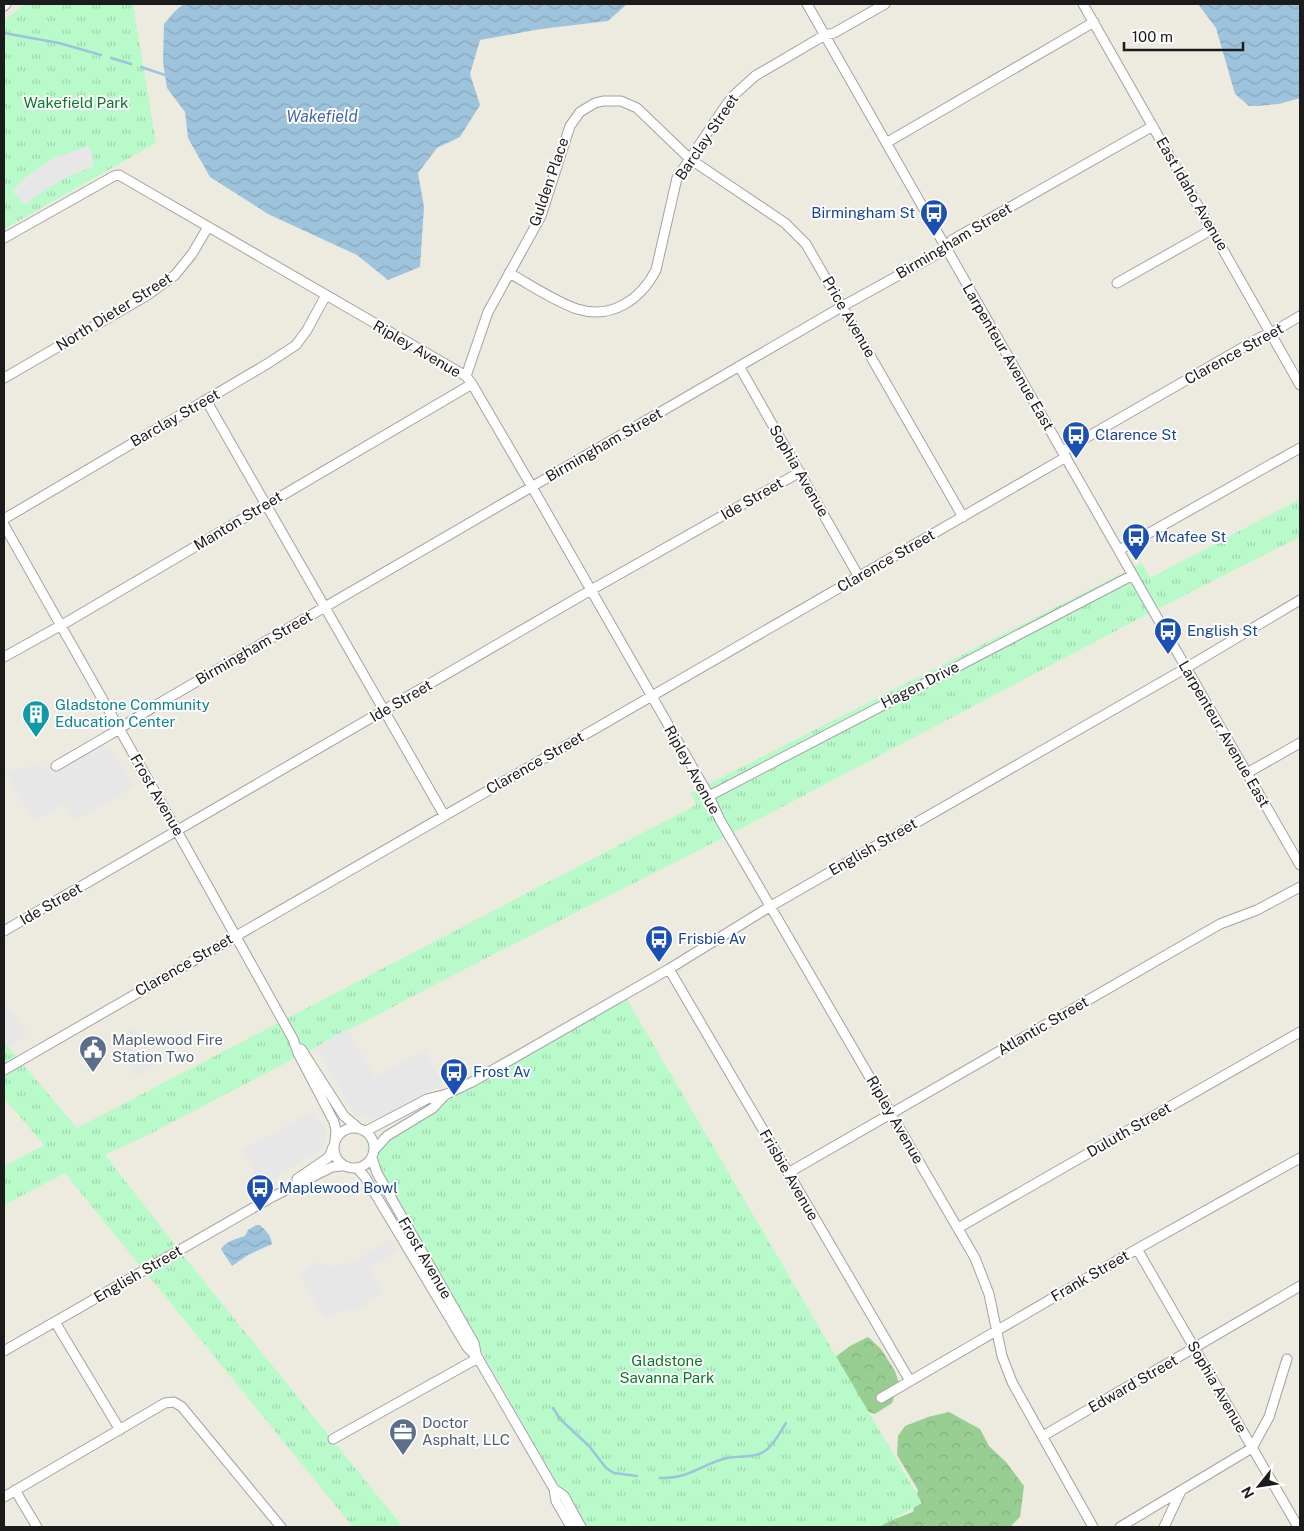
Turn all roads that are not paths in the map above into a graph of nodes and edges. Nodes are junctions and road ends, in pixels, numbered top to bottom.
1 (807, 4) edge
2 (885, 4) edge
3 (1083, 4) edge
4 (1094, 22) junction
5 (825, 35) junction
6 (1153, 126) junction
7 (886, 143) junction
8 (690, 159) junction
9 (208, 227) junction
10 (1211, 228) junction
11 (4, 238) edge
12 (945, 246) junction
13 (509, 273) junction
14 (1117, 284) dead end
15 (326, 295) junction
16 (842, 306) junction
17 (1300, 316) edge
18 (1271, 333) junction
19 (739, 366) junction
20 (4, 378) edge
21 (469, 380) junction
22 (1300, 385) edge
23 (206, 400) junction
24 (1300, 448) edge
25 (1064, 454) junction
26 (800, 472) junction
27 (532, 487) junction
28 (266, 504) junction
29 (963, 517) junction
30 (4, 519) edge
31 (4, 526) edge
32 (1119, 550) junction
33 (1133, 575) junction
34 (859, 577) junction
35 (591, 590) junction
36 (1300, 600) edge
37 (325, 607) junction
38 (60, 625) junction
39 (4, 657) edge
40 (1186, 668) junction
41 (652, 696) junction
42 (384, 711) junction
43 (119, 729) junction
44 (1300, 743) edge
45 (56, 766) dead end
46 (1247, 774) junction
47 (708, 796) junction
48 (444, 816) junction
49 (177, 831) junction
50 (1300, 865) edge
51 (1300, 886) edge
52 (771, 906) junction
53 (4, 930) edge
54 (236, 935) junction
55 (669, 969) junction
56 (1300, 1032) edge
57 (293, 1039) junction
58 (4, 1070) edge
59 (447, 1094) junction
60 (891, 1114) junction
61 (362, 1129) junction
62 (335, 1143) junction
63 (374, 1153) junction
64 (1300, 1158) edge
65 (346, 1166) junction
66 (357, 1168) junction
67 (788, 1173) junction
68 (272, 1197) junction
69 (958, 1228) junction
70 (1137, 1249) junction
71 (1300, 1286) edge
72 (55, 1322) junction
73 (996, 1330) junction
74 (1194, 1349) junction
75 (4, 1352) edge
76 (478, 1358) junction
77 (1287, 1359) dead end
78 (910, 1381) junction
79 (881, 1398) dead end
80 (120, 1430) junction
81 (1043, 1436) junction
82 (333, 1439) dead end
83 (1252, 1448) junction
84 (554, 1489) junction
85 (15, 1490) junction
86 (1181, 1492) junction
87 (4, 1497) edge
88 (1298, 1524) edge
89 (37, 1527) edge
90 (281, 1527) edge
91 (571, 1527) edge
92 (581, 1527) edge
93 (1093, 1527) edge
94 (1120, 1527) edge
95 (1164, 1527) edge

1 - 5 street, Larpenteur Avenue East
2 - 5 street, Barclay Street
3 - 4 street, East Idaho Avenue
4 - 6 street, East Idaho Avenue
4 - 7 street
5 - 7 street, Larpenteur Avenue East
5 - 8 street, Barclay Street
6 - 10 street, East Idaho Avenue
6 - 12 street, Birmingham Street
7 - 12 street, Larpenteur Avenue East
8 - 13 street, Barclay Street
8 - 13 street, Gulden Place
8 - 16 street, Price Avenue
9 - 11 street, Ripley Avenue
9 - 15 street, Ripley Avenue
9 - 20 street, North Dieter Street
10 - 14 street
10 - 18 street, East Idaho Avenue
12 - 16 street, Birmingham Street
12 - 25 street, Larpenteur Avenue East
13 - 21 street, Gulden Place
15 - 21 street, Ripley Avenue
15 - 23 street, Barclay Street
16 - 19 street, Birmingham Street
16 - 29 street, Price Avenue
17 - 18 street, Clarence Street
18 - 22 street, East Idaho Avenue
18 - 25 street, Clarence Street
19 - 26 street, Sophia Avenue
19 - 27 street, Birmingham Street
21 - 27 street, Ripley Avenue
21 - 28 street, Manton Street
23 - 28 street
23 - 30 street, Barclay Street
24 - 32 street
25 - 29 street, Clarence Street
25 - 32 street, Larpenteur Avenue East
26 - 34 street, Sophia Avenue
26 - 35 street, Ide Street
27 - 35 street, Ripley Avenue
27 - 37 street, Birmingham Street
28 - 37 street
28 - 38 street, Manton Street
29 - 34 street, Clarence Street
31 - 38 street, Frost Avenue
32 - 33 street, Larpenteur Avenue East
33 - 40 street, Larpenteur Avenue East
33 - 47 street, Hagen Drive
34 - 41 street, Clarence Street
35 - 41 street, Ripley Avenue
35 - 42 street, Ide Street
36 - 40 street, English Street
37 - 42 street
37 - 43 street, Birmingham Street
38 - 39 street, Manton Street
38 - 43 street, Frost Avenue
40 - 46 street, Larpenteur Avenue East
40 - 52 street, English Street
41 - 47 street, Ripley Avenue
41 - 48 street, Clarence Street
42 - 48 street
42 - 49 street, Ide Street
43 - 45 street, Birmingham Street
43 - 49 street, Frost Avenue
44 - 46 street
46 - 50 street, Larpenteur Avenue East
47 - 52 street, Ripley Avenue
48 - 54 street, Clarence Street
49 - 53 street, Ide Street
49 - 54 street, Frost Avenue
51 - 60 street, Atlantic Street
52 - 55 street, English Street
52 - 60 street, Ripley Avenue
54 - 57 street, Frost Avenue
54 - 58 street, Clarence Street
55 - 59 street, English Street
55 - 67 street, Frisbie Avenue
56 - 69 street, Duluth Street
57 - 61 street, Frost Avenue
57 - 62 street, Frost Avenue
59 - 61 street, English Street
59 - 63 street, English Street
60 - 67 street, Atlantic Street
60 - 69 street, Ripley Avenue
61 - 62 street
61 - 63 street
62 - 65 street
62 - 68 street, English Street
63 - 66 street
63 - 76 street, Frost Avenue
64 - 70 street, Frank Street
65 - 66 street
65 - 68 street, English Street
66 - 76 street, Frost Avenue
67 - 78 street, Frisbie Avenue
68 - 72 street, English Street
69 - 73 street, Ripley Avenue
70 - 73 street, Frank Street
70 - 74 street, Sophia Avenue
71 - 74 street, Edward Street
72 - 75 street, English Street
72 - 80 street
73 - 78 street, Frank Street
73 - 81 street, Ripley Avenue
74 - 81 street, Edward Street
74 - 83 street, Sophia Avenue
76 - 82 street
76 - 84 street, Frost Avenue
77 - 83 street
78 - 79 street, Frank Street
80 - 85 street
80 - 90 street
81 - 93 street, Ripley Avenue
83 - 86 street
83 - 88 street, Sophia Avenue
84 - 91 street, Frost Avenue
84 - 92 street, Frost Avenue
85 - 87 street
85 - 89 street
86 - 94 street
86 - 95 street

